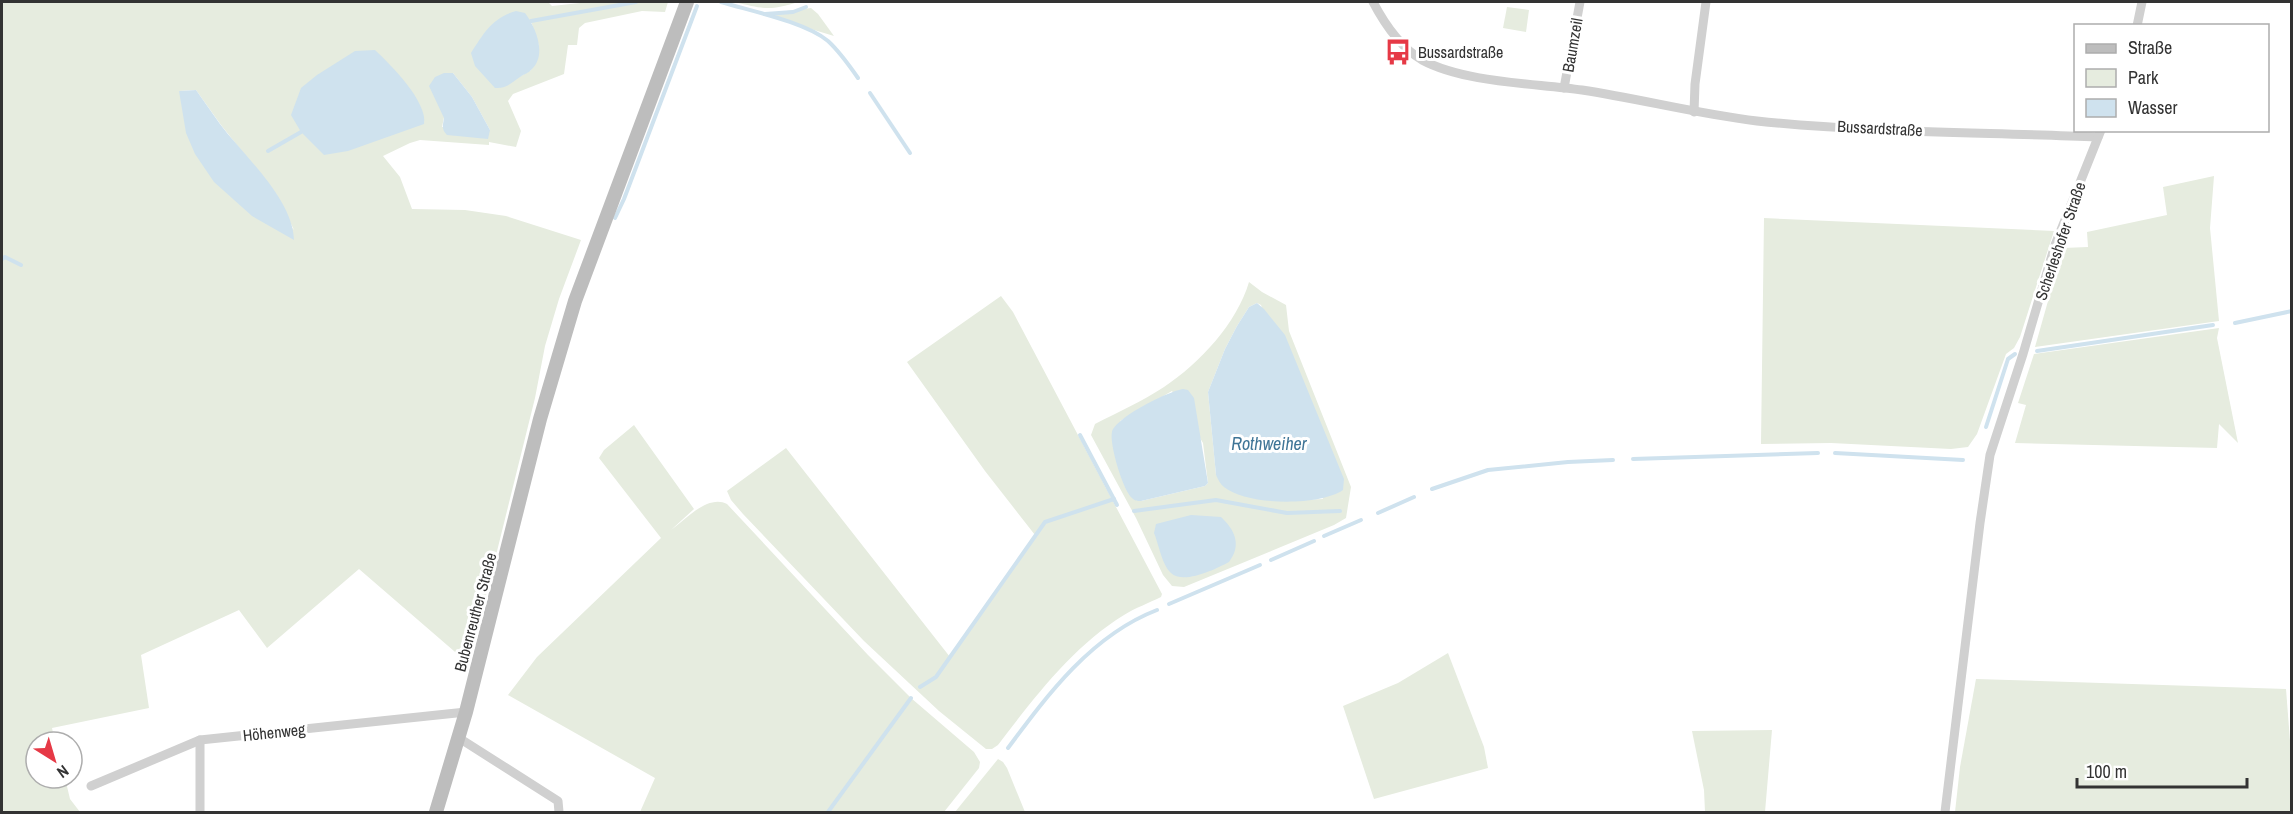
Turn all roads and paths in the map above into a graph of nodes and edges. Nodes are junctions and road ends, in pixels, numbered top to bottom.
1 (687, 2) edge
2 (1373, 2) edge
3 (1580, 2) edge
4 (1706, 2) edge
5 (2142, 2) edge
6 (2137, 24) edge
7 (1564, 88) junction
8 (1694, 112) junction
9 (2099, 134) edge
10 (466, 712) junction
11 (459, 738) junction
12 (200, 740) junction
13 (91, 786) dead end
14 (200, 813) edge
15 (436, 813) edge
16 (559, 813) edge
17 (1945, 813) edge

1 - 10 street, Bubenreuther Straße
2 - 7 street, Bussardstraße
3 - 7 street, Baumzeil
4 - 8 street
5 - 6 street
7 - 8 street, Bussardstraße
8 - 9 street, Bussardstraße
9 - 17 street, Scherleshofer Straße
10 - 11 street, Bubenreuther Straße
10 - 12 street, Höhenweg
11 - 15 street, Bubenreuther Straße
11 - 16 street
12 - 13 street, Höhenweg
12 - 14 street

